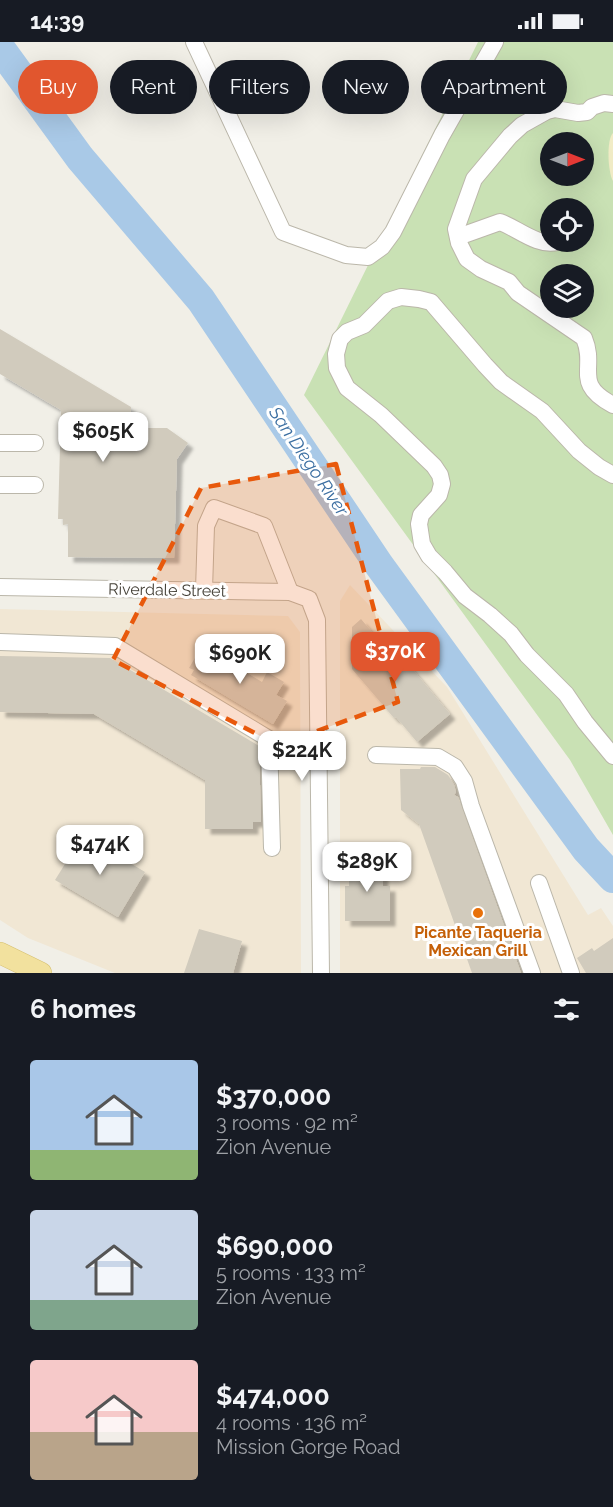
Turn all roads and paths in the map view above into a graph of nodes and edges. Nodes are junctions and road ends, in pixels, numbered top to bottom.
1 (194, 42) edge
2 (495, 42) edge
3 (613, 104) edge
4 (458, 237) junction
5 (540, 240) edge
6 (613, 405) edge
7 (0, 443) edge
8 (35, 444) dead end
9 (613, 475) edge
10 (0, 485) edge
11 (35, 485) dead end
12 (0, 587) edge
13 (204, 590) junction
14 (290, 592) junction
15 (0, 642) edge
16 (376, 755) dead end
17 (613, 756) edge
18 (272, 848) dead end
19 (539, 883) dead end
20 (0, 952) edge
21 (41, 973) edge
22 (321, 973) edge
23 (532, 973) edge
24 (571, 973) edge

1 - 2 street
3 - 4 street
4 - 5 street
4 - 6 street
7 - 8 street
9 - 17 street
10 - 11 street
12 - 13 street, Riverdale Street
13 - 14 street, Riverdale Street
13 - 14 street
14 - 22 street
15 - 18 street
16 - 23 street
19 - 24 street
20 - 21 main road

